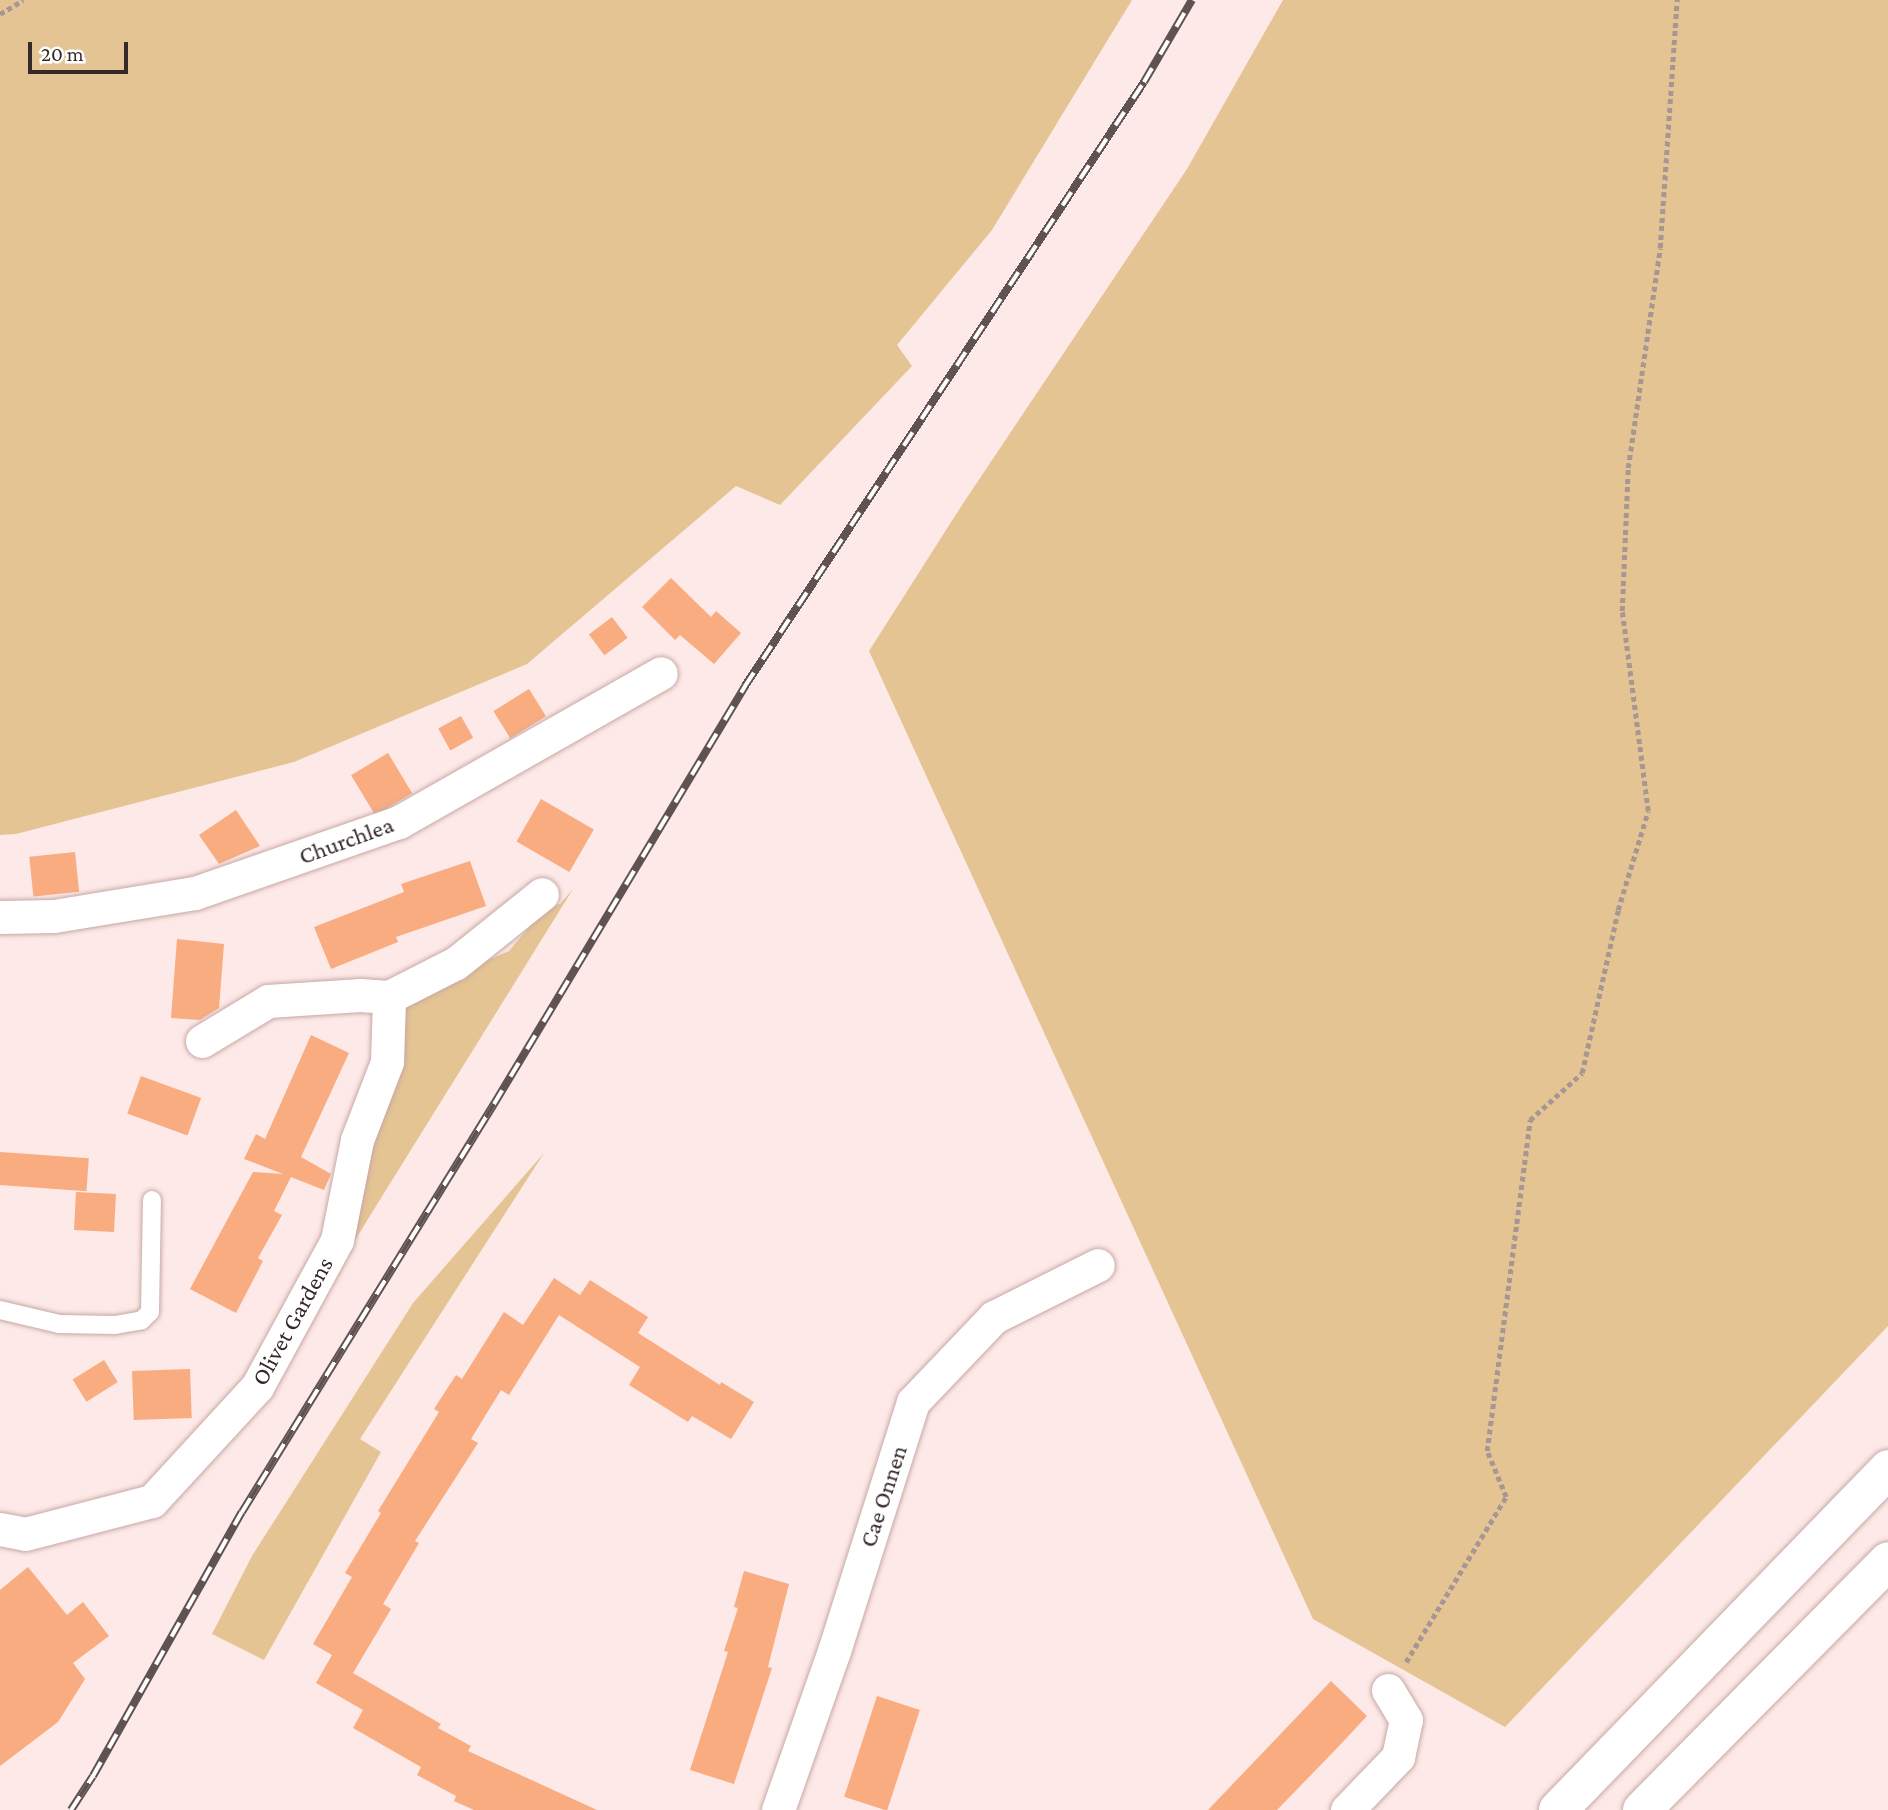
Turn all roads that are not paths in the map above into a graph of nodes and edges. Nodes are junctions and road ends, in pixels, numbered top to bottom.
1 (661, 673) dead end
2 (542, 894) dead end
3 (0, 917) edge
4 (389, 997) junction
5 (202, 1041) dead end
6 (152, 1200) dead end
7 (1098, 1265) dead end
8 (0, 1310) edge
9 (1888, 1469) edge
10 (0, 1529) edge
11 (1888, 1561) edge
12 (1395, 1680) road end
13 (778, 1810) edge
14 (1347, 1810) edge
15 (1558, 1810) edge
16 (1642, 1810) edge

1 - 3 street, Churchlea
2 - 4 street
4 - 5 street
4 - 10 street, Olivet Gardens
6 - 8 lane
7 - 13 street, Cae Onnen
9 - 15 highway
11 - 16 highway
12 - 14 street

